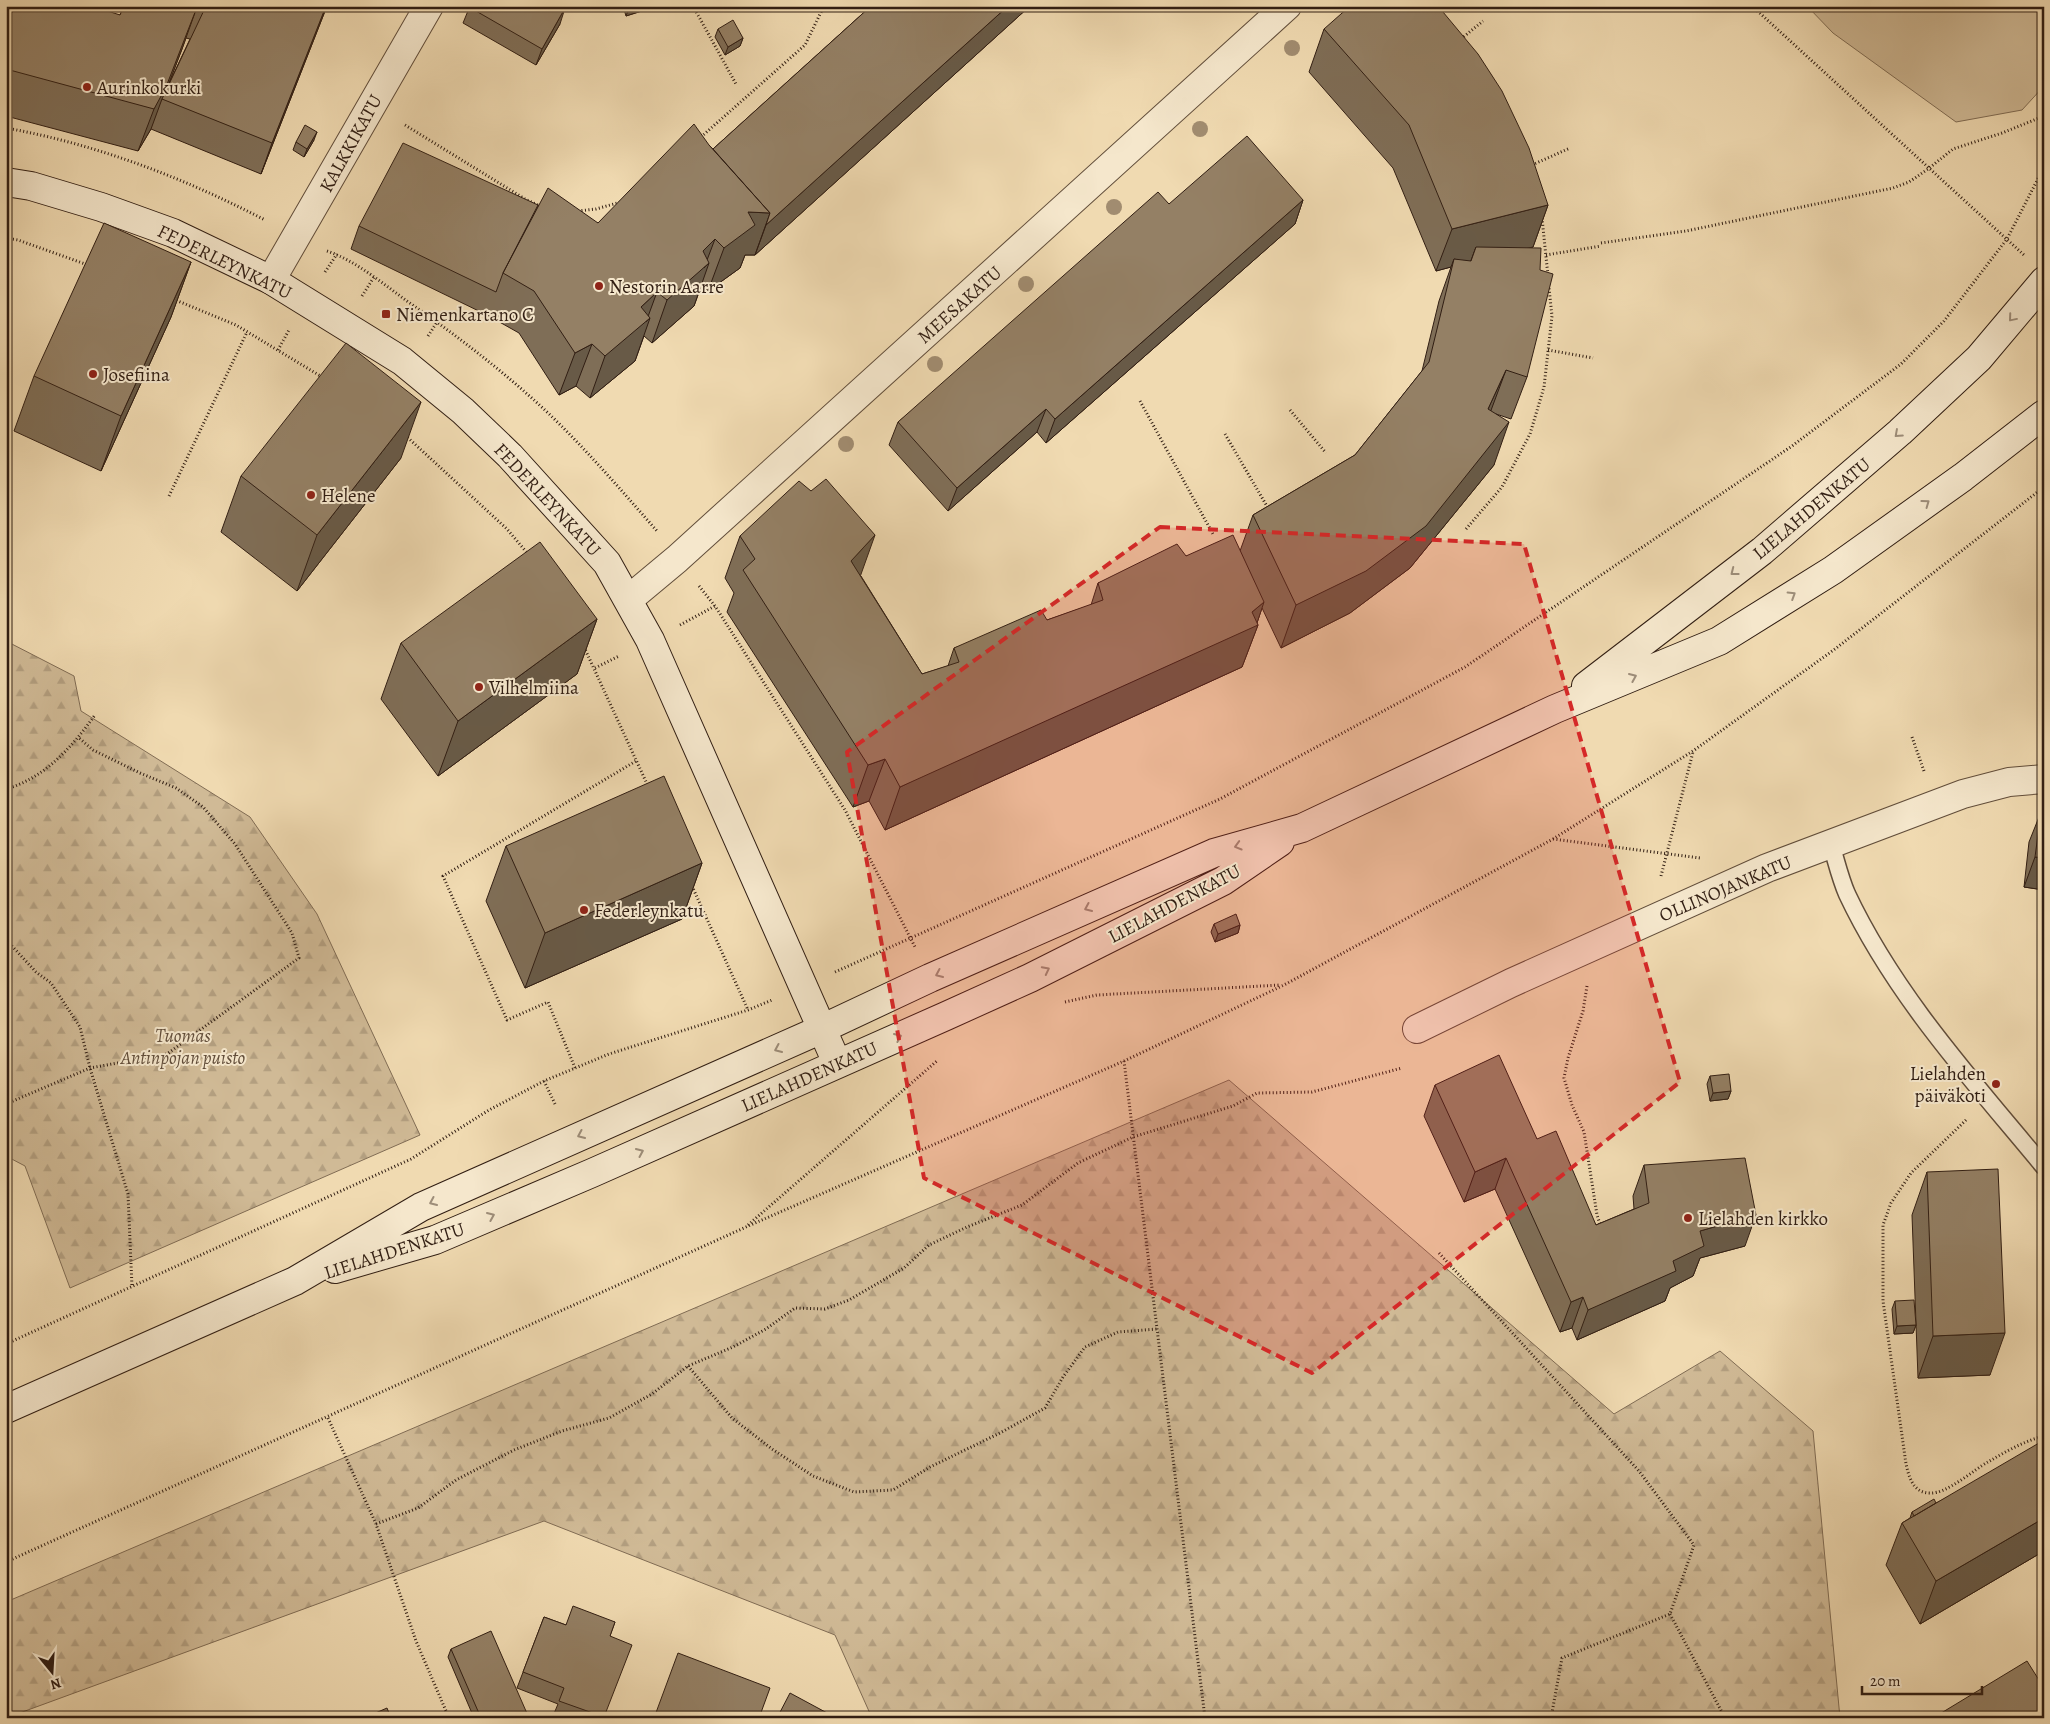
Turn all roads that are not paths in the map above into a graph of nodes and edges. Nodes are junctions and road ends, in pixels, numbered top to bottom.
1 (429, 6) edge
2 (1287, 6) edge
3 (6, 182) edge
4 (271, 280) junction
5 (2044, 281) edge
6 (2044, 414) edge
7 (629, 599) junction
8 (1555, 709) junction
9 (2044, 779) edge
10 (1302, 828) junction
11 (1831, 844) junction
12 (822, 1029) junction
13 (1417, 1029) dead end
14 (837, 1063) junction
15 (2044, 1167) edge
16 (296, 1281) junction
17 (6, 1410) edge

1 - 4 main road, KALKKIKATU
2 - 7 main road, MEESAKATU
3 - 4 main road, FEDERLEYNKATU
4 - 7 main road, FEDERLEYNKATU
5 -> 8 main road, LIELAHDENKATU
8 -> 6 main road, LIELAHDENKATU
7 - 12 main road, FEDERLEYNKATU
8 - 10 main road, LIELAHDENKATU
9 - 11 main road, OLLINOJANKATU
10 -> 12 main road, LIELAHDENKATU
14 -> 10 main road, LIELAHDENKATU
11 - 13 main road, OLLINOJANKATU
11 - 15 lane
12 - 14 main road, FEDERLEYNKATU
12 -> 16 main road, LIELAHDENKATU
16 -> 14 main road, LIELAHDENKATU
16 - 17 main road, LIELAHDENKATU

